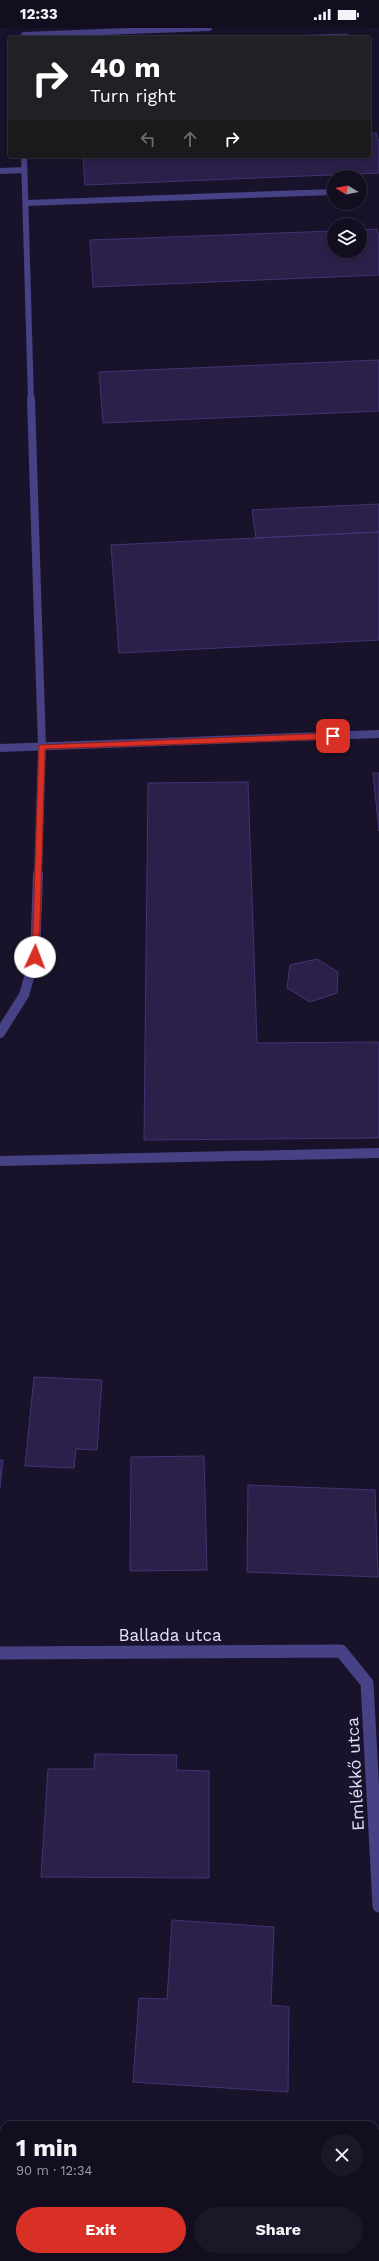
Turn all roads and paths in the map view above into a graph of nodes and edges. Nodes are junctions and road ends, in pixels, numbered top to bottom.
1 (24, 28) edge
2 (209, 28) edge
3 (24, 36) edge
4 (24, 158) edge
5 (24, 170) junction
6 (0, 171) edge
7 (327, 192) edge
8 (26, 203) junction
9 (379, 734) edge
10 (42, 747) junction
11 (0, 748) edge
12 (0, 1033) edge
13 (379, 1153) edge
14 (0, 1161) edge
15 (341, 1651) joint
16 (0, 1653) edge
17 (379, 1906) edge

1 - 3 street
2 - 3 street
4 - 5 street
5 - 6 street
5 - 8 street
7 - 8 street
8 - 10 street
9 - 10 street
10 - 11 street
10 - 12 street
13 - 14 street
15 - 16 street, Ballada utca
15 - 17 street, Emlékkő utca

